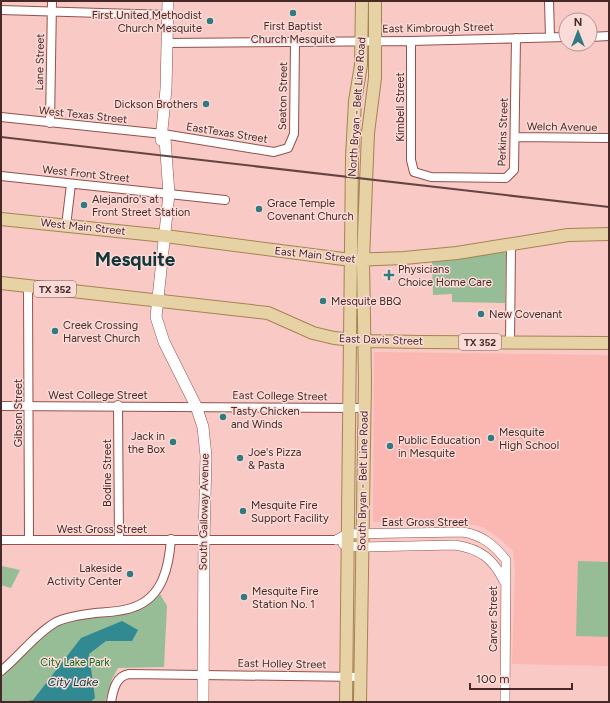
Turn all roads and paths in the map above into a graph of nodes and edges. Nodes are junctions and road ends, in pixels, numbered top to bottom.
1 (52, 1) edge
2 (168, 1) edge
3 (362, 1) edge
4 (375, 1) edge
5 (549, 1) edge
6 (1, 10) edge
7 (52, 12) junction
8 (168, 15) junction
9 (609, 36) edge
10 (550, 37) junction
11 (558, 37) edge
12 (598, 37) edge
13 (516, 38) junction
14 (362, 40) junction
15 (375, 40) junction
16 (411, 41) junction
17 (295, 42) junction
18 (167, 43) junction
19 (1, 117) edge
20 (50, 123) junction
21 (163, 134) junction
22 (515, 137) junction
23 (609, 138) edge
24 (288, 148) joint
25 (414, 172) joint
26 (1, 176) edge
27 (71, 184) junction
28 (169, 194) junction
29 (225, 200) dead end
30 (1, 219) edge
31 (66, 226) junction
32 (609, 234) edge
33 (165, 236) junction
34 (511, 244) junction
35 (351, 260) junction
36 (363, 260) junction
37 (1, 283) edge
38 (28, 286) junction
39 (158, 300) junction
40 (350, 339) junction
41 (364, 341) junction
42 (510, 342) junction
43 (609, 343) edge
44 (118, 405) junction
45 (1, 406) edge
46 (29, 406) junction
47 (196, 406) junction
48 (349, 408) junction
49 (364, 408) junction
50 (362, 534) junction
51 (171, 539) junction
52 (1, 540) edge
53 (29, 540) junction
54 (119, 540) junction
55 (204, 540) junction
56 (336, 540) joint
57 (347, 540) junction
58 (362, 547) junction
59 (506, 560) joint
60 (506, 585) junction
61 (347, 604) junction
62 (361, 605) junction
63 (1, 671) edge
64 (203, 674) junction
65 (346, 676) junction
66 (361, 676) junction
67 (111, 702) edge
68 (203, 702) edge
69 (346, 702) edge
70 (360, 702) edge
71 (505, 702) edge

1 - 7 street, Lane Street
2 - 8 main road, South Galloway Avenue
3 - 14 main road, North Bryan - Belt Line Road
4 - 15 main road, North Bryan - Belt Line Road
5 - 10 street
6 - 7 street
7 - 8 street
7 - 20 street, Lane Street
8 - 18 main road, South Galloway Avenue
9 - 12 street
10 - 11 street, East Kimbrough Street
10 - 13 street, East Kimbrough Street
13 - 16 street, East Kimbrough Street
13 - 22 street, Perkins Street
14 - 15 street, East Kimbrough Street
14 - 17 street, East Kimbrough Street
14 - 35 main road, North Bryan - Belt Line Road
15 - 16 street, East Kimbrough Street
15 - 36 main road, North Bryan - Belt Line Road
16 - 25 street, Kimbell Street
17 - 18 street, East Kimbrough Street
17 - 24 street, Seaton Street
18 - 21 main road, South Galloway Avenue
19 - 20 street, West Texas Street
20 - 21 street, West Texas Street
21 - 24 street, EastTexas Street
21 - 28 main road, South Galloway Avenue
22 - 23 street, Welch Avenue
22 - 25 street, Perkins Street
26 - 27 street, West Front Street
27 - 28 street, West Front Street
27 - 31 street
28 - 29 street, West Front Street
28 - 33 main road, South Galloway Avenue
30 - 31 main road, West Main Street
31 - 33 main road, West Main Street
32 - 34 main road, East Main Street
33 - 35 main road, East Main Street
33 - 39 main road, South Galloway Avenue
34 - 36 main road, East Main Street
34 - 42 street
35 - 36 main road, East Main Street
35 - 40 main road, South Bryan - Belt Line Road
36 - 41 main road, South Bryan - Belt Line Road
37 - 38 main road, TX 352
38 - 39 main road, TX 352
38 - 46 street, Gibson Street
39 - 40 main road, East Davis Street / TX 352
39 - 47 main road, South Galloway Avenue
40 - 41 main road, East Davis Street / TX 352
40 - 48 main road, South Bryan - Belt Line Road
41 - 42 main road, East Davis Street / TX 352
41 - 49 main road, South Bryan - Belt Line Road
42 - 43 main road, East Davis Street / TX 352
44 - 46 street, West College Street
44 - 47 street, West College Street
44 - 54 street, Bodine Street
45 - 46 street, West College Street
46 - 53 street, Gibson Street
47 - 48 street, East College Street
47 - 55 main road, South Galloway Avenue
48 - 49 street, East College Street
48 - 57 main road, South Bryan - Belt Line Road
49 - 50 main road, South Bryan - Belt Line Road
50 - 57 street, East Gross Street
50 - 58 main road, South Bryan - Belt Line Road
50 - 59 street, East Gross Street
51 - 54 street, West Gross Street
51 - 55 street, West Gross Street
51 - 63 street
52 - 53 street, West Gross Street
53 - 54 street, West Gross Street
55 - 56 street, East Gross Street
55 - 64 main road, South Galloway Avenue
56 - 57 street, East Gross Street
57 - 58 street, East Gross Street
57 - 61 main road, South Bryan - Belt Line Road
58 - 60 street, East Gross Street
58 - 62 main road, South Bryan - Belt Line Road
59 - 60 street, Carver Street
60 - 71 street, Carver Street
61 - 62 main road
61 - 65 main road, South Bryan - Belt Line Road
62 - 66 main road, South Bryan - Belt Line Road
64 - 65 street, East Holley Street
64 - 67 street, East Holley Street
64 - 68 main road, South Galloway Avenue
65 - 66 street, East Holley Street
65 - 69 main road, South Bryan - Belt Line Road
66 - 70 main road, South Bryan - Belt Line Road

